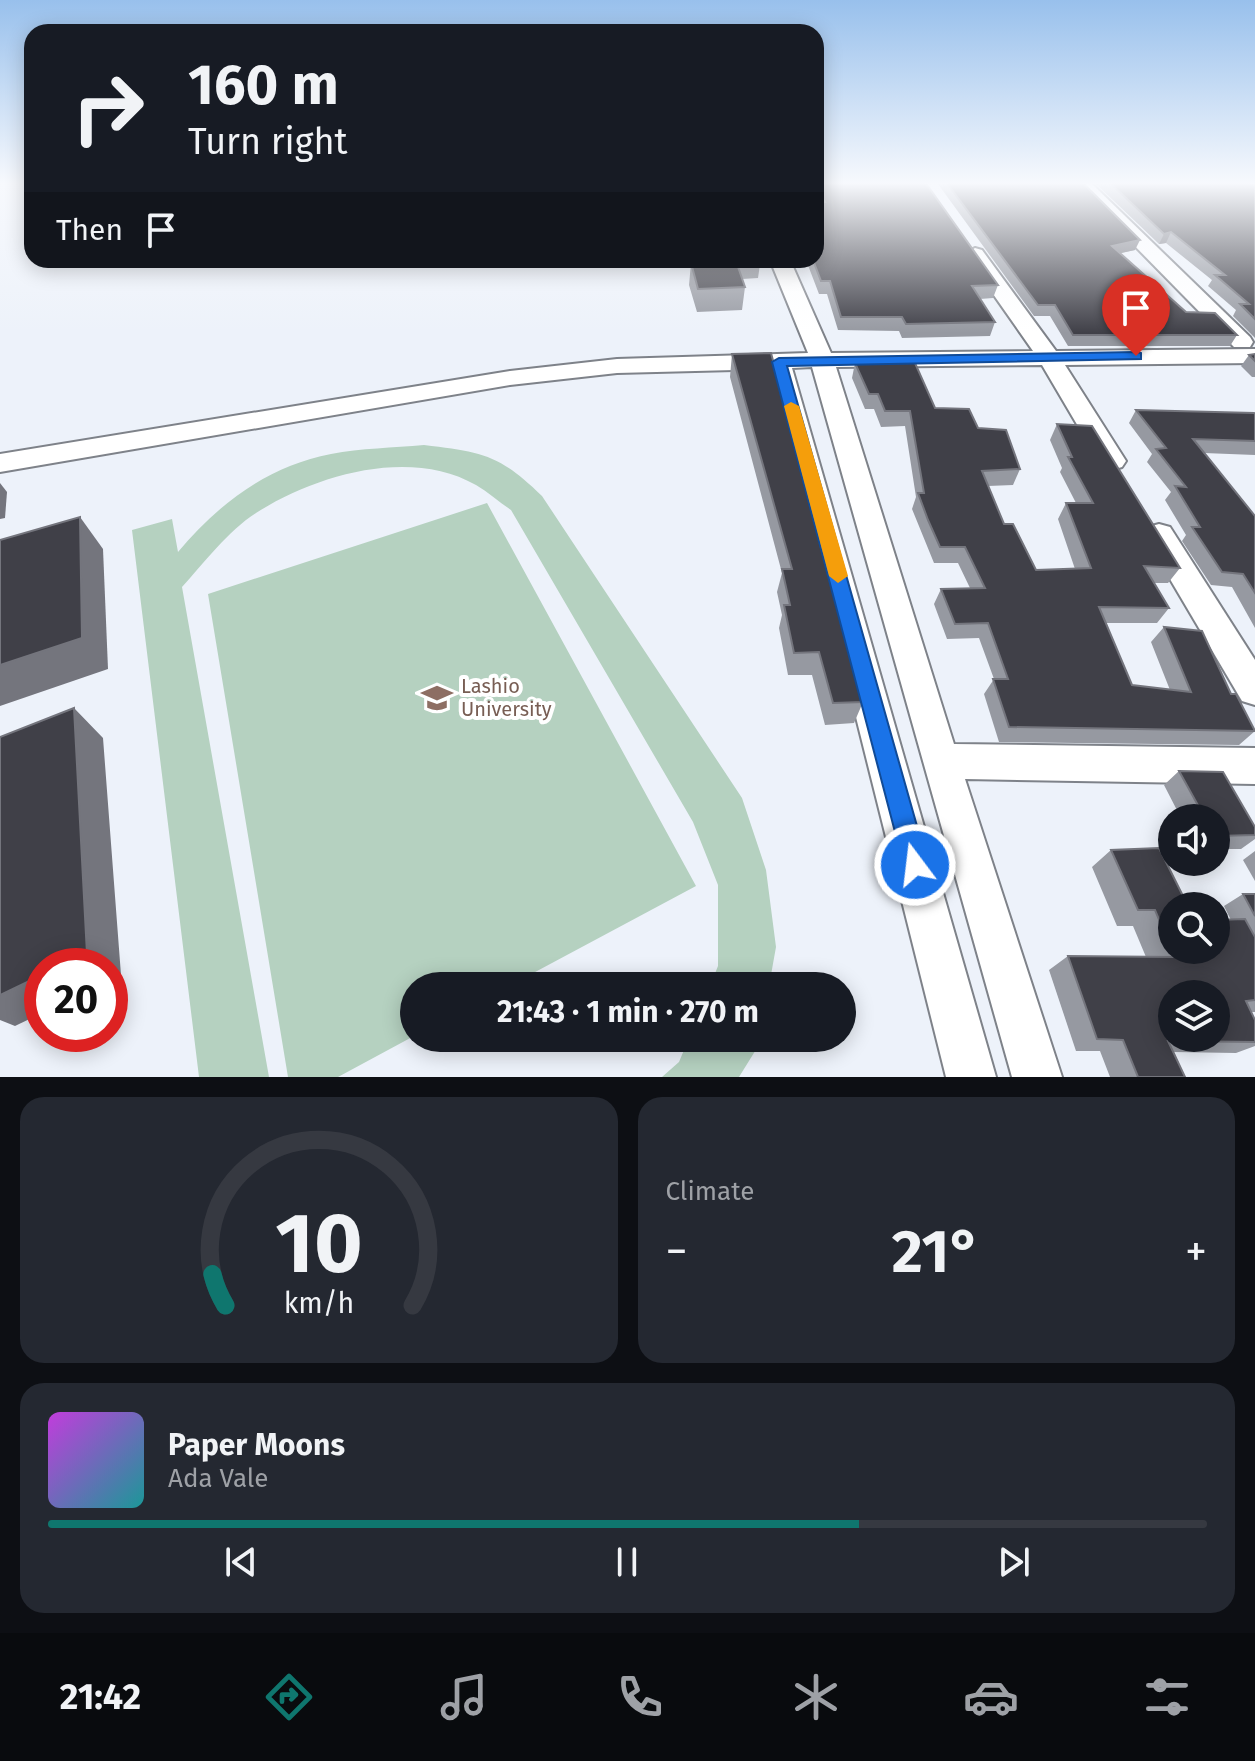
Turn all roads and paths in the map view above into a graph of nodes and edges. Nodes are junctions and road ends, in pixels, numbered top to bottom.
1 (960, 232) edge
2 (1131, 232) edge
3 (783, 268) edge
4 (1255, 355) edge
5 (1048, 356) junction
6 (822, 360) junction
7 (779, 362) junction
8 (0, 463) edge
9 (1122, 476) edge
10 (1147, 517) edge
11 (1255, 690) edge
12 (940, 761) junction
13 (1255, 766) edge
14 (971, 1077) edge
15 (1037, 1077) edge

1 - 5 street
2 - 4 street
3 - 6 street
4 - 5 street
5 - 6 street
5 - 9 street
6 - 7 street
6 - 12 street
7 - 8 street
7 - 14 street
10 - 11 street
12 - 13 street
12 - 15 street

